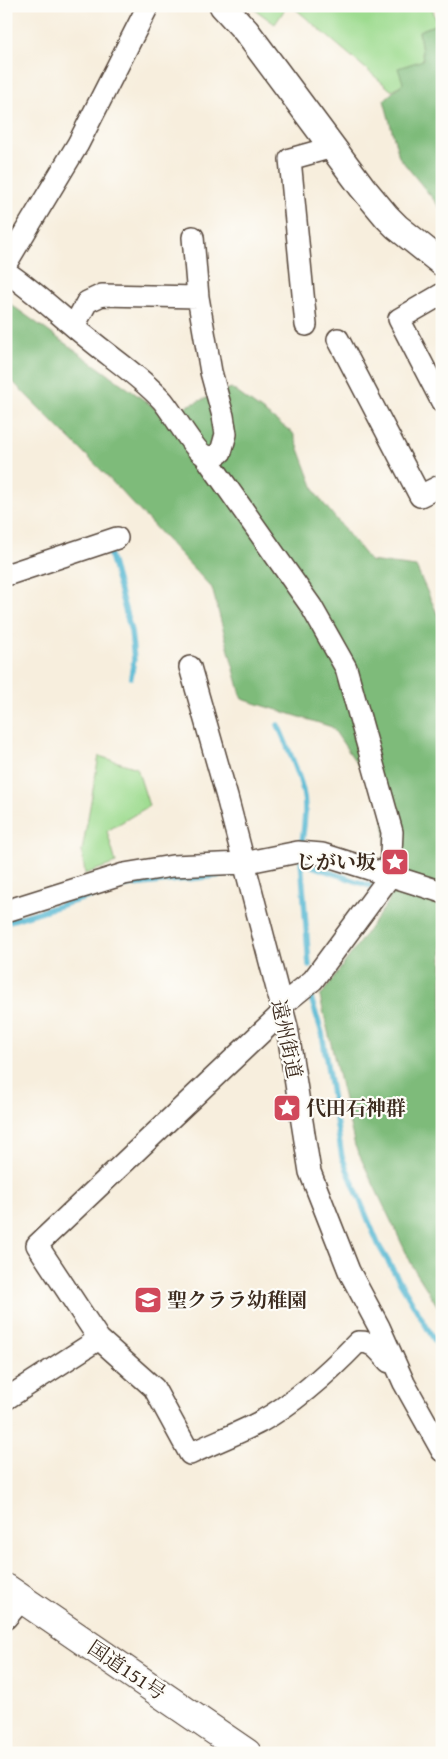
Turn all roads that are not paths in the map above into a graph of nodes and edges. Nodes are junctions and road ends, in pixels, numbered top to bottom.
1 (148, 6) edge
2 (223, 6) edge
3 (334, 147) junction
4 (193, 237) dead end
5 (442, 263) edge
6 (6, 267) edge
7 (6, 272) edge
8 (442, 294) edge
9 (198, 297) junction
10 (306, 325) dead end
11 (74, 326) junction
12 (338, 339) dead end
13 (442, 402) edge
14 (205, 456) junction
15 (442, 485) edge
16 (117, 538) dead end
17 (7, 574) edge
18 (190, 667) dead end
19 (243, 863) junction
20 (390, 876) junction
21 (442, 892) edge
22 (6, 911) edge
23 (282, 1009) junction
24 (349, 1271) junction
25 (99, 1340) junction
26 (358, 1342) junction
27 (404, 1383) junction
28 (6, 1399) edge
29 (442, 1451) edge
30 (12, 1602) edge
31 (247, 1753) edge

1 - 6 street
2 - 3 street
3 - 5 street
3 - 10 street
4 - 9 street
7 - 11 street
8 - 13 street
9 - 11 street
9 - 14 street
11 - 14 street
12 - 15 street
14 - 20 street
16 - 17 street
18 - 19 street, 遠州街道
19 - 20 street
19 - 22 street
19 - 23 street, 遠州街道
20 - 21 street
20 - 23 street
23 - 24 street, 遠州街道
23 - 25 street
24 - 26 street
24 - 27 street, 遠州街道
25 - 26 street
25 - 28 street
26 - 27 street
27 - 29 street, 遠州街道
30 - 31 highway, 国道151号

